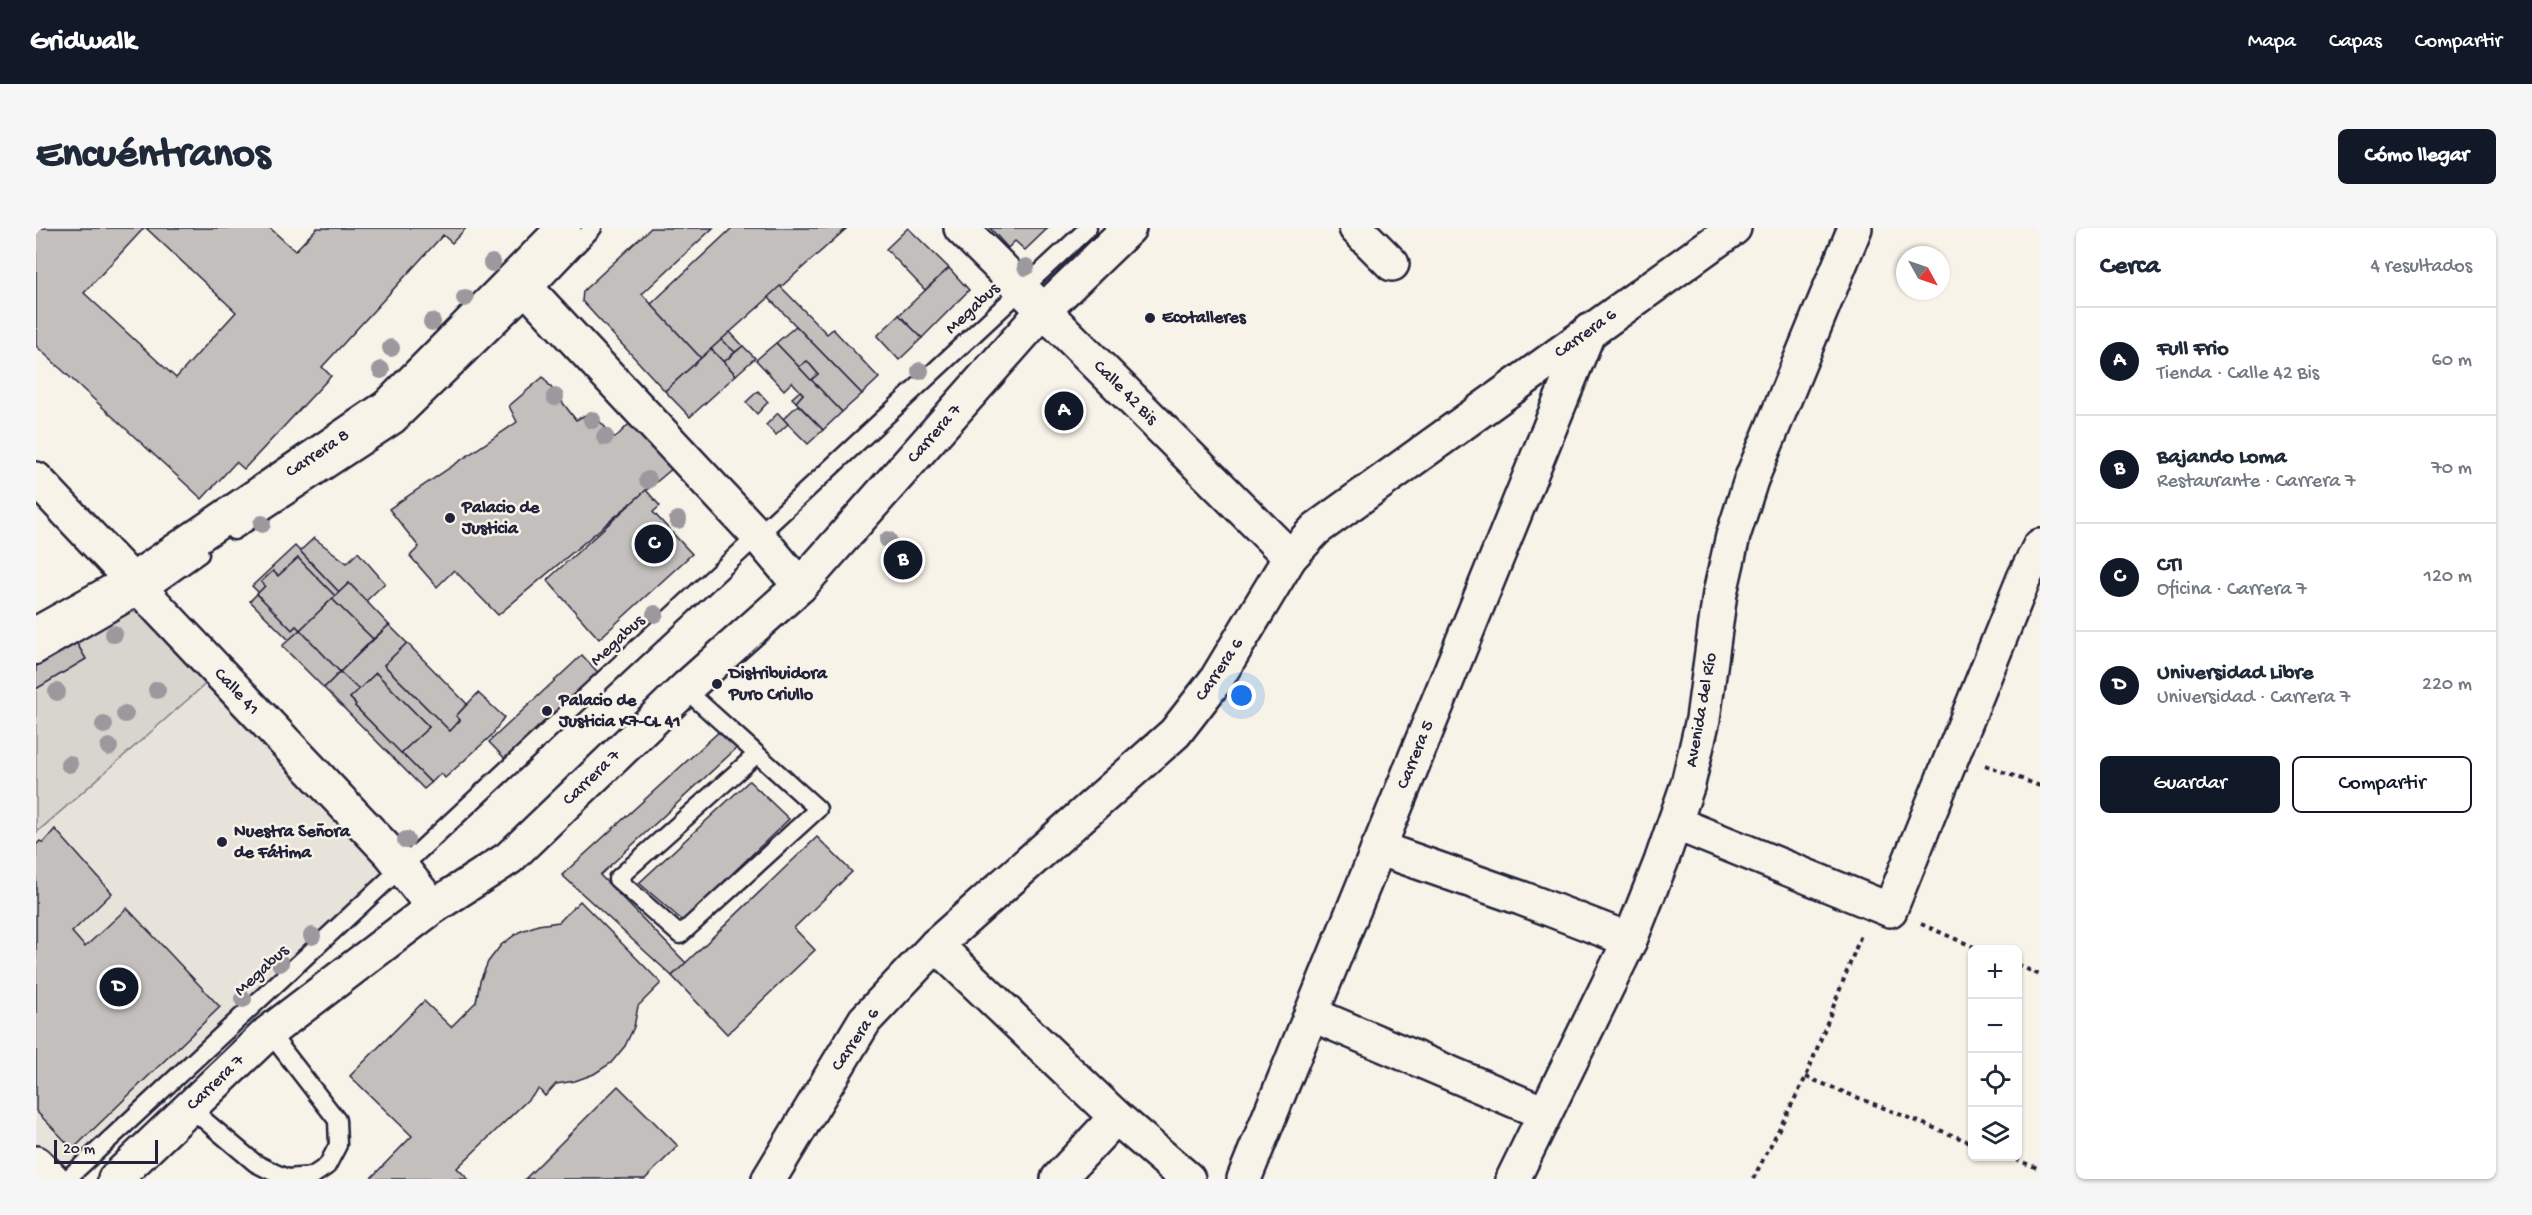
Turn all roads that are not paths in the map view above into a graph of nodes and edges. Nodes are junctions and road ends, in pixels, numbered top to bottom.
1 (564, 228) edge
2 (593, 228) edge
3 (961, 228) edge
4 (1088, 228) edge
5 (1129, 228) edge
6 (1356, 228) edge
7 (1734, 228) edge
8 (1855, 228) edge
9 (1392, 264) dead end
10 (523, 286) junction
11 (1033, 300) junction
12 (1589, 331) junction
13 (36, 479) edge
14 (758, 536) junction
15 (2040, 546) edge
16 (1290, 557) junction
17 (2032, 581) edge
18 (139, 586) junction
19 (800, 586) junction
20 (36, 634) edge
21 (36, 656) edge
22 (687, 687) junction
23 (757, 754) junction
24 (1675, 823) junction
25 (1378, 848) junction
26 (403, 868) junction
27 (433, 907) junction
28 (1630, 940) junction
29 (936, 945) junction
30 (1311, 1014) junction
31 (269, 1032) junction
32 (190, 1108) junction
33 (1544, 1113) junction
34 (1116, 1117) junction
35 (36, 1162) edge
36 (52, 1179) edge
37 (67, 1179) edge
38 (115, 1179) edge
39 (769, 1179) edge
40 (1058, 1179) edge
41 (1188, 1179) edge
42 (1244, 1179) edge
43 (1513, 1179) edge

1 - 10 street, Carrera 8
2 - 10 lane
3 - 11 street, Calle 42 Bis
4 - 11 lane, Megabus
5 - 11 street, Carrera 7
6 - 9 street
7 - 12 street, Carrera 6
8 - 24 street, Avenida del Río
10 - 14 street
10 - 18 street, Carrera 8
11 - 14 lane, Megabus
11 - 16 street, Calle 42 Bis
11 - 19 street, Carrera 7
12 - 16 street, Carrera 6
12 - 25 street, Carrera 5
13 - 18 street, Calle 41
14 - 19 street
14 - 26 lane, Megabus
15 - 17 street
16 - 29 street, Carrera 6
17 - 24 street
18 - 20 street, Carrera 8
18 - 21 lane
18 - 26 street, Calle 41
19 - 22 street, Carrera 7
22 - 23 lane
22 - 27 street, Carrera 7
23 - 23 lane
24 - 28 street, Avenida del Río
25 - 28 street
25 - 30 street, Carrera 5
26 - 27 street, Calle 41
26 - 37 lane, Megabus
27 - 31 street, Carrera 7
28 - 33 street, Avenida del Río
29 - 34 street
29 - 39 street, Carrera 6
30 - 33 street
30 - 42 street, Carrera 5
31 - 32 street, Carrera 7
31 - 32 lane
32 - 38 street, Carrera 7
33 - 43 street, Avenida del Río
34 - 40 street
34 - 41 street
35 - 36 street

